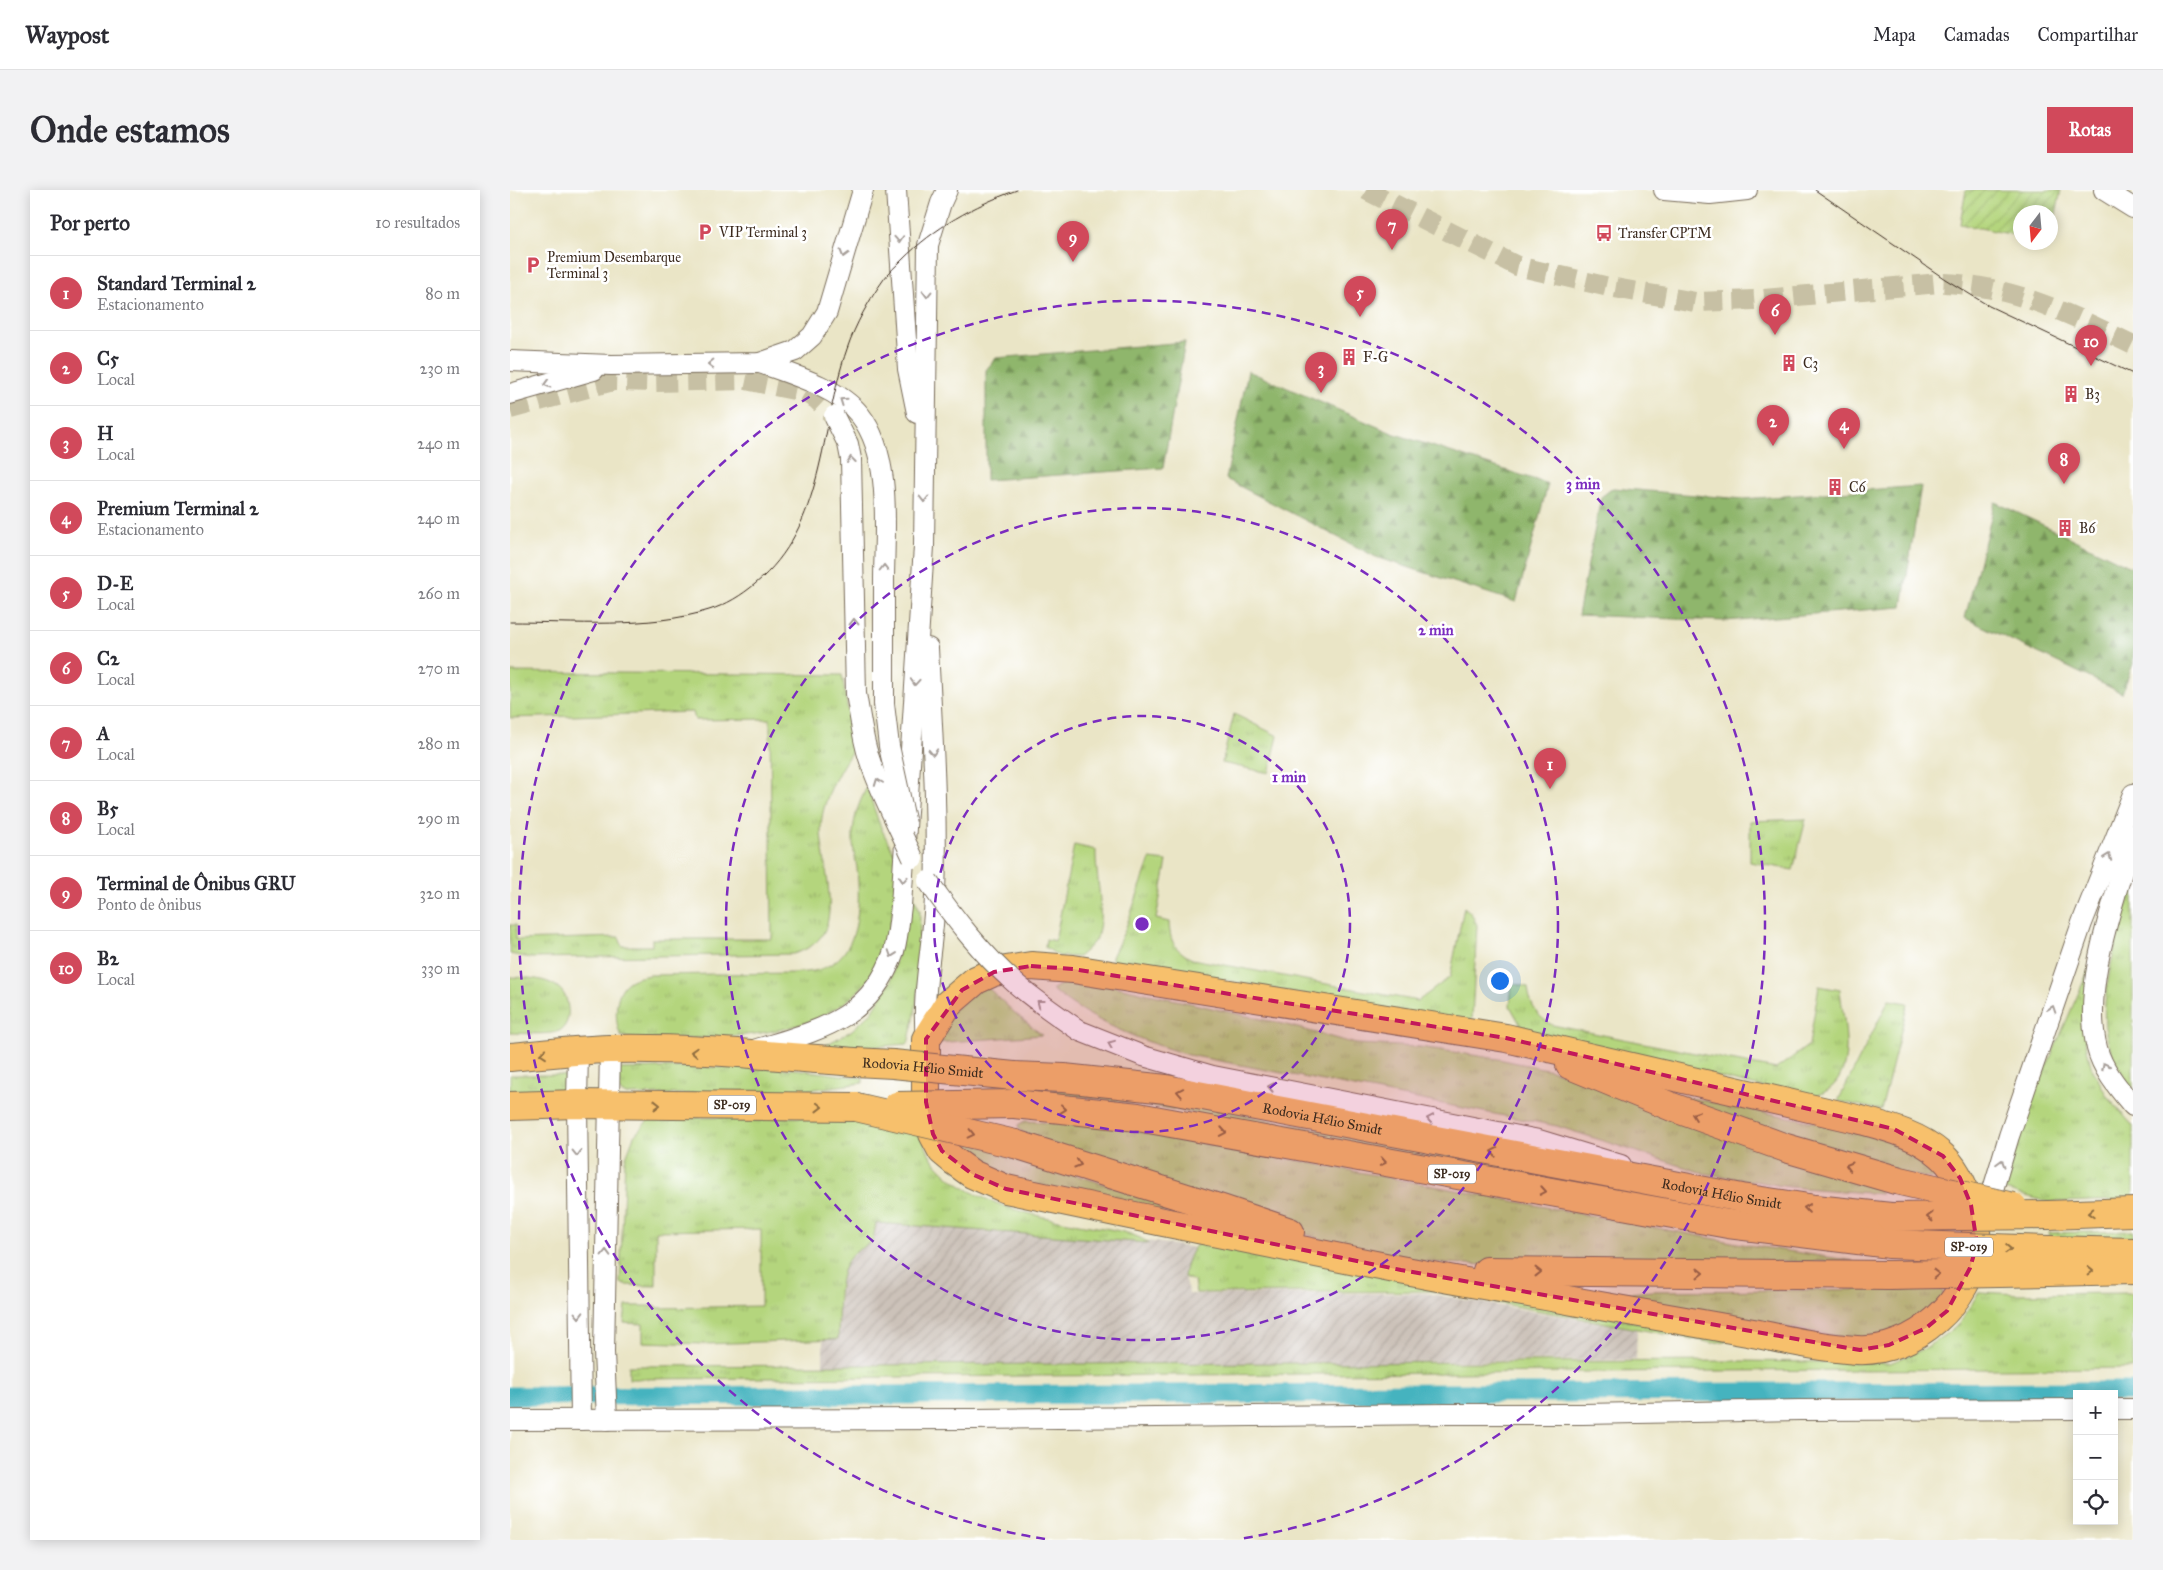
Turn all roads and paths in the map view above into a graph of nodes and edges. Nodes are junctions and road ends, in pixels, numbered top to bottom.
1 (862, 190) edge
2 (896, 190) edge
3 (947, 190) edge
4 (1664, 190) edge
5 (1747, 190) edge
6 (2104, 190) edge
7 (2133, 208) edge
8 (510, 362) edge
9 (760, 363) junction
10 (611, 365) junction
11 (510, 394) edge
12 (834, 416) tunnel mouth
13 (925, 452) junction
14 (924, 546) junction
15 (2133, 794) edge
16 (2133, 835) edge
17 (913, 858) junction
18 (1506, 1038) junction
19 (926, 1039) junction
20 (610, 1050) junction
21 (578, 1051) junction
22 (743, 1054) junction
23 (510, 1057) edge
24 (576, 1104) junction
25 (608, 1104) junction
26 (510, 1106) edge
27 (2133, 1106) edge
28 (856, 1107) junction
29 (1679, 1187) junction
30 (2133, 1212) edge
31 (2048, 1216) junction
32 (1977, 1244) junction
33 (2133, 1252) edge
34 (2048, 1261) junction
35 (1401, 1270) junction
36 (2133, 1270) edge
37 (2073, 1409) edge
38 (2118, 1409) edge
39 (2133, 1409) edge
40 (606, 1411) junction
41 (581, 1412) junction
42 (510, 1420) edge

1 -> 9 street
2 -> 13 street
3 -> 13 street
4 - 5 street
6 - 7 street
8 - 10 street
9 -> 10 street
17 -> 9 street, bridge
10 -> 11 street
17 -> 12 street, bridge
13 -> 14 street
14 -> 19 street
14 -> 22 street
32 -> 15 street
27 -> 16 street
29 -> 17 street, bridge
18 - 19 main road
31 -> 18 main road, bridge
18 - 32 main road
19 - 35 main road
20 - 21 main road, Rodovia Hélio Smidt / SP-019
22 -> 20 main road, Rodovia Hélio Smidt / SP-019
20 - 25 street
21 -> 23 main road, Rodovia Hélio Smidt / SP-019
21 - 24 street
29 -> 22 main road, Rodovia Hélio Smidt / SP-019, bridge
24 - 25 main road, Rodovia Hélio Smidt / SP-019
24 - 26 main road, Rodovia Hélio Smidt / SP-019
24 -> 41 street
25 -> 28 main road, Rodovia Hélio Smidt / SP-019
40 -> 25 street
28 -> 34 main road, Rodovia Hélio Smidt / SP-019, bridge
28 -> 35 main road, bridge
31 -> 29 main road, Rodovia Hélio Smidt / SP-019, bridge
30 -> 31 main road, Rodovia Hélio Smidt / SP-019
32 - 35 main road
33 - 34 main road, Rodovia Hélio Smidt / SP-019
35 -> 34 main road, bridge
34 -> 36 main road
37 - 40 street
38 - 39 street
40 - 41 street
41 - 42 street

